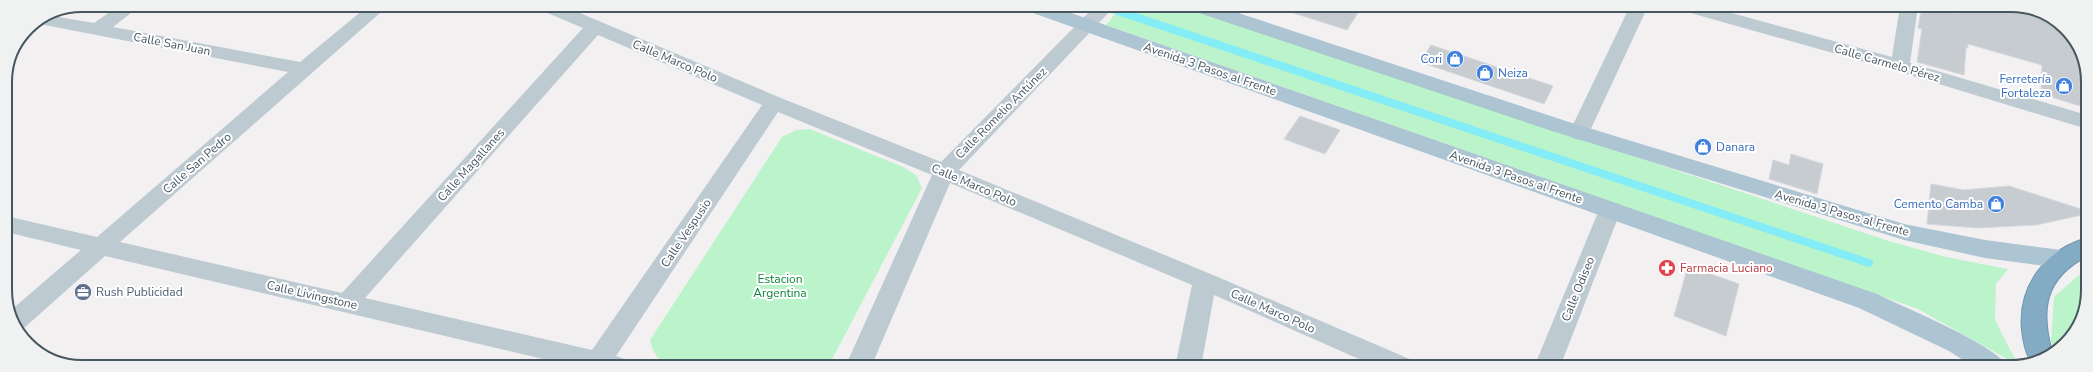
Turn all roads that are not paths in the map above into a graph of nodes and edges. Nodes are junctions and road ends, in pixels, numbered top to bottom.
1 (122, 12) edge
2 (372, 12) edge
3 (562, 12) edge
4 (1069, 12) edge
5 (1215, 12) edge
6 (1635, 12) edge
7 (1708, 12) edge
8 (1908, 12) edge
9 (1097, 17) edge
10 (49, 21) edge
11 (596, 26) junction
12 (97, 30) junction
13 (1900, 66) junction
14 (304, 69) junction
15 (774, 104) junction
16 (2081, 120) edge
17 (1579, 133) junction
18 (944, 172) junction
19 (1610, 210) junction
20 (12, 225) edge
21 (102, 246) junction
22 (2081, 249) edge
23 (2061, 259) junction
24 (1205, 281) junction
25 (347, 303) junction
26 (18, 319) edge
27 (2040, 354) edge
28 (592, 360) edge
29 (612, 360) edge
30 (861, 360) edge
31 (1189, 360) edge
32 (1387, 360) edge
33 (1550, 360) edge
34 (1983, 360) edge

1 - 12 street
2 - 14 street, Calle San Pedro
3 - 11 street, Calle Marco Polo
4 - 9 main road, Avenida 3 Pasos al Frente
5 - 17 main road, Avenida 3 Pasos al Frente
6 - 17 street
7 - 13 street, Calle Carmelo Pérez
8 - 13 street
9 - 18 street, Calle Romelio Antúnez
9 - 19 main road, Avenida 3 Pasos al Frente
10 - 12 street, Calle San Juan
11 - 15 street, Calle Marco Polo
11 - 25 street, Calle Magallanes
12 - 14 street, Calle San Juan
13 - 16 street, Calle Carmelo Pérez
14 - 21 street, Calle San Pedro
15 - 18 street, Calle Marco Polo
15 - 29 street, Calle Vespusio
17 - 23 main road, Avenida 3 Pasos al Frente
18 - 24 street, Calle Marco Polo
18 - 30 street, Calle Romelio Antúnez
19 - 33 street, Calle Odiseo
19 - 34 main road, Avenida 3 Pasos al Frente
20 - 21 street, Calle Livingstone
21 - 25 street, Calle Livingstone
21 - 26 street, Calle San Pedro
22 - 23 highway
23 - 27 highway
24 - 31 street
24 - 32 street, Calle Marco Polo
25 - 28 street, Calle Livingstone

